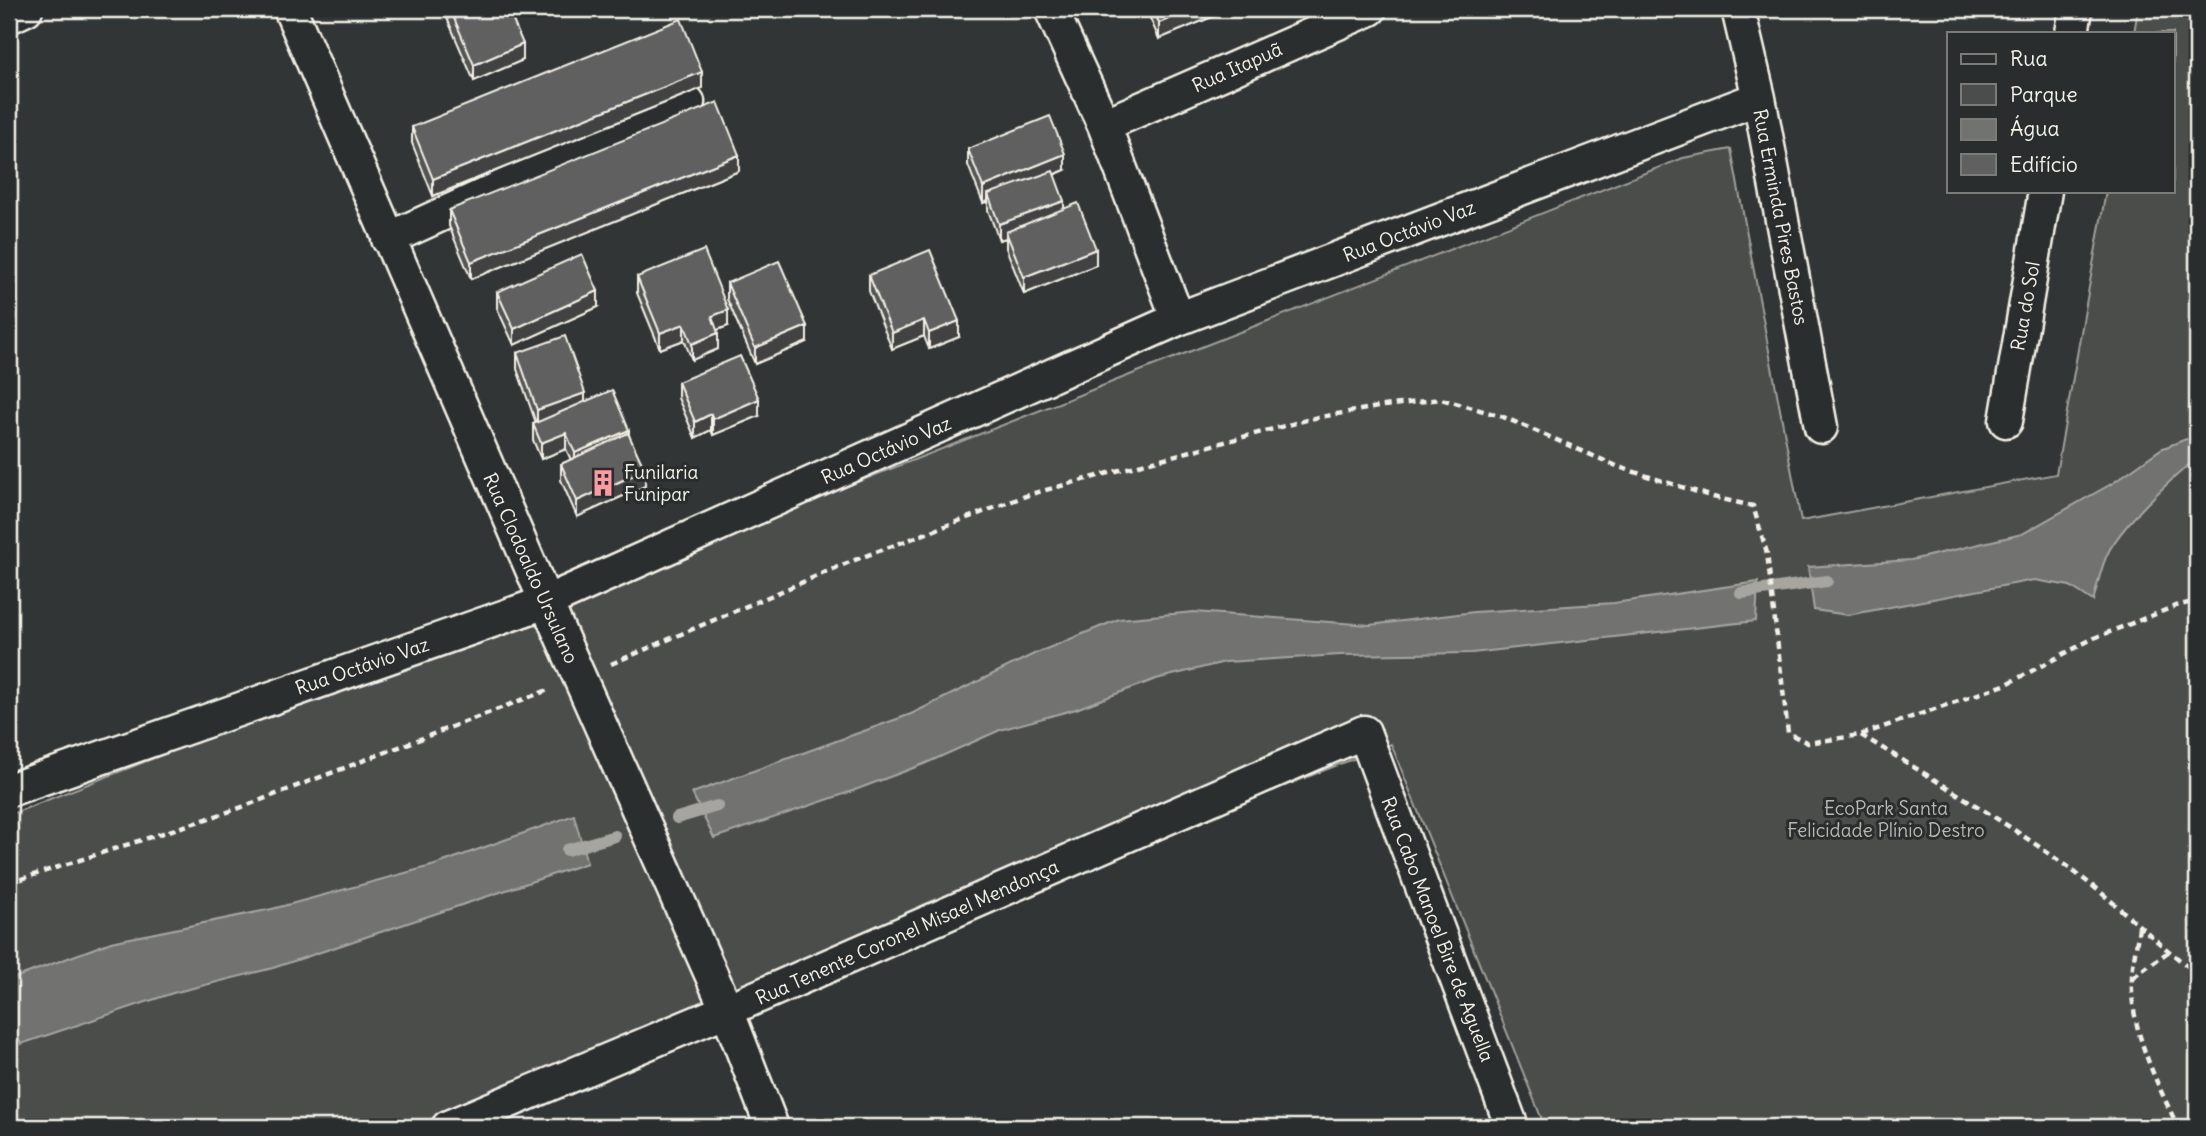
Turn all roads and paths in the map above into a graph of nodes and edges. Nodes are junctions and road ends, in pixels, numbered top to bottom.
1 (26, 9) edge
2 (290, 9) edge
3 (1051, 9) edge
4 (1370, 9) edge
5 (1738, 9) edge
6 (2076, 9) edge
7 (9, 17) edge
8 (2072, 32) edge
9 (1759, 98) junction
10 (688, 102) dead end
11 (1104, 125) junction
12 (2045, 192) edge
13 (388, 239) junction
14 (1178, 319) junction
15 (2006, 421) dead end
16 (1821, 427) dead end
17 (2197, 601) edge
18 (546, 602) junction
19 (579, 678) junction
20 (1364, 732) joint
21 (1860, 735) junction
22 (9, 790) edge
23 (9, 883) edge
24 (2140, 926) junction
25 (2168, 952) junction
26 (2197, 973) edge
27 (2132, 977) junction
28 (727, 1010) junction
29 (447, 1127) edge
30 (772, 1127) edge
31 (1512, 1127) edge
32 (2178, 1127) edge

1 - 7 street
2 - 13 street, Rua Clodoaldo Ursulano
3 - 11 street
4 - 11 street, Rua Itapuã
5 - 9 street, Rua Erminda Pires Bastos
6 - 8 street
9 - 14 street, Rua Octávio Vaz
9 - 16 street, Rua Erminda Pires Bastos
10 - 13 street
11 - 14 street
12 - 15 street, Rua do Sol
13 - 18 street, Rua Clodoaldo Ursulano
14 - 18 street, Rua Octávio Vaz
17 - 21 path
18 - 19 street, Rua Clodoaldo Ursulano
18 - 22 street, Rua Octávio Vaz
19 - 21 path
19 - 23 path
19 - 28 street, Rua Clodoaldo Ursulano
20 - 28 street, Rua Tenente Coronel Misael Mendonça
20 - 31 street, Rua Cabo Manoel Bire de Aguella
21 - 24 path
24 - 25 path
24 - 27 path
25 - 26 path
25 - 27 path
27 - 32 path
28 - 29 street, Rua Tenente Coronel Misael Mendonça
28 - 30 street, Rua Clodoaldo Ursulano

